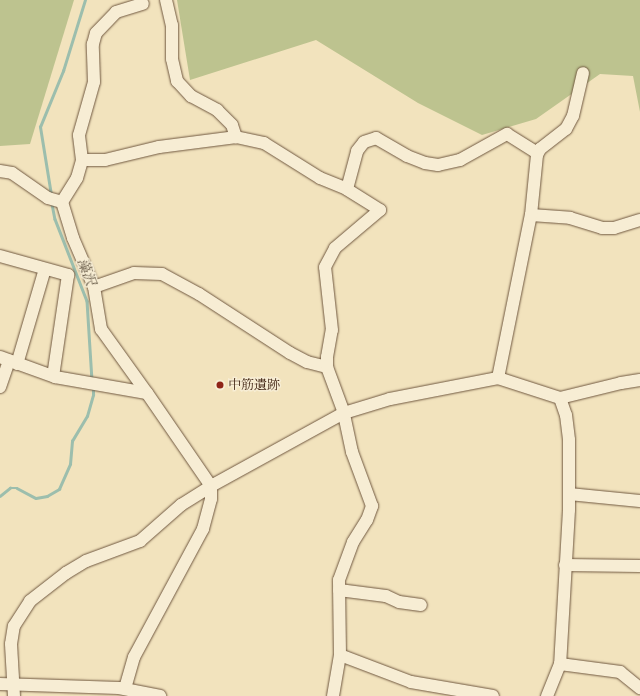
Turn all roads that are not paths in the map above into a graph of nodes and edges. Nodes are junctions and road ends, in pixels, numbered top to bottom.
1 (166, 0) edge
2 (143, 4) dead end
3 (583, 73) dead end
4 (236, 137) junction
5 (538, 153) junction
6 (82, 160) junction
7 (0, 170) edge
8 (347, 189) junction
9 (62, 202) junction
10 (531, 215) junction
11 (640, 220) edge
12 (0, 256) edge
13 (45, 269) junction
14 (94, 287) junction
15 (9, 360) edge
16 (327, 367) junction
17 (53, 376) junction
18 (498, 378) junction
19 (640, 380) edge
20 (0, 386) edge
21 (147, 393) junction
22 (560, 398) junction
23 (344, 414) junction
24 (211, 486) junction
25 (569, 494) junction
26 (640, 501) edge
27 (565, 565) junction
28 (640, 566) edge
29 (339, 590) junction
30 (421, 605) dead end
31 (340, 655) junction
32 (560, 664) junction
33 (6, 684) edge
34 (640, 688) edge
35 (120, 691) edge
36 (14, 696) edge
37 (160, 696) edge
38 (333, 696) edge
39 (493, 696) edge
40 (547, 696) edge

1 - 4 street
2 - 6 street
3 - 5 street
4 - 6 street
4 - 8 street
5 - 8 street
5 - 10 street
6 - 9 street
7 - 9 street
8 - 16 street
9 - 14 street
10 - 11 street
10 - 18 street
12 - 13 street
13 - 15 street
13 - 17 street
14 - 16 street
14 - 21 street
15 - 17 street
15 - 20 street
16 - 23 street
17 - 21 street
18 - 22 street
18 - 23 street
19 - 22 street
21 - 24 street
22 - 25 street
23 - 24 street
23 - 29 street
24 - 33 street
24 - 35 street
25 - 26 street
25 - 27 street
27 - 28 street
27 - 32 street
29 - 30 street
29 - 31 street
31 - 38 street
31 - 39 street
32 - 34 street
32 - 40 street
33 - 35 street
33 - 36 street
35 - 37 street

